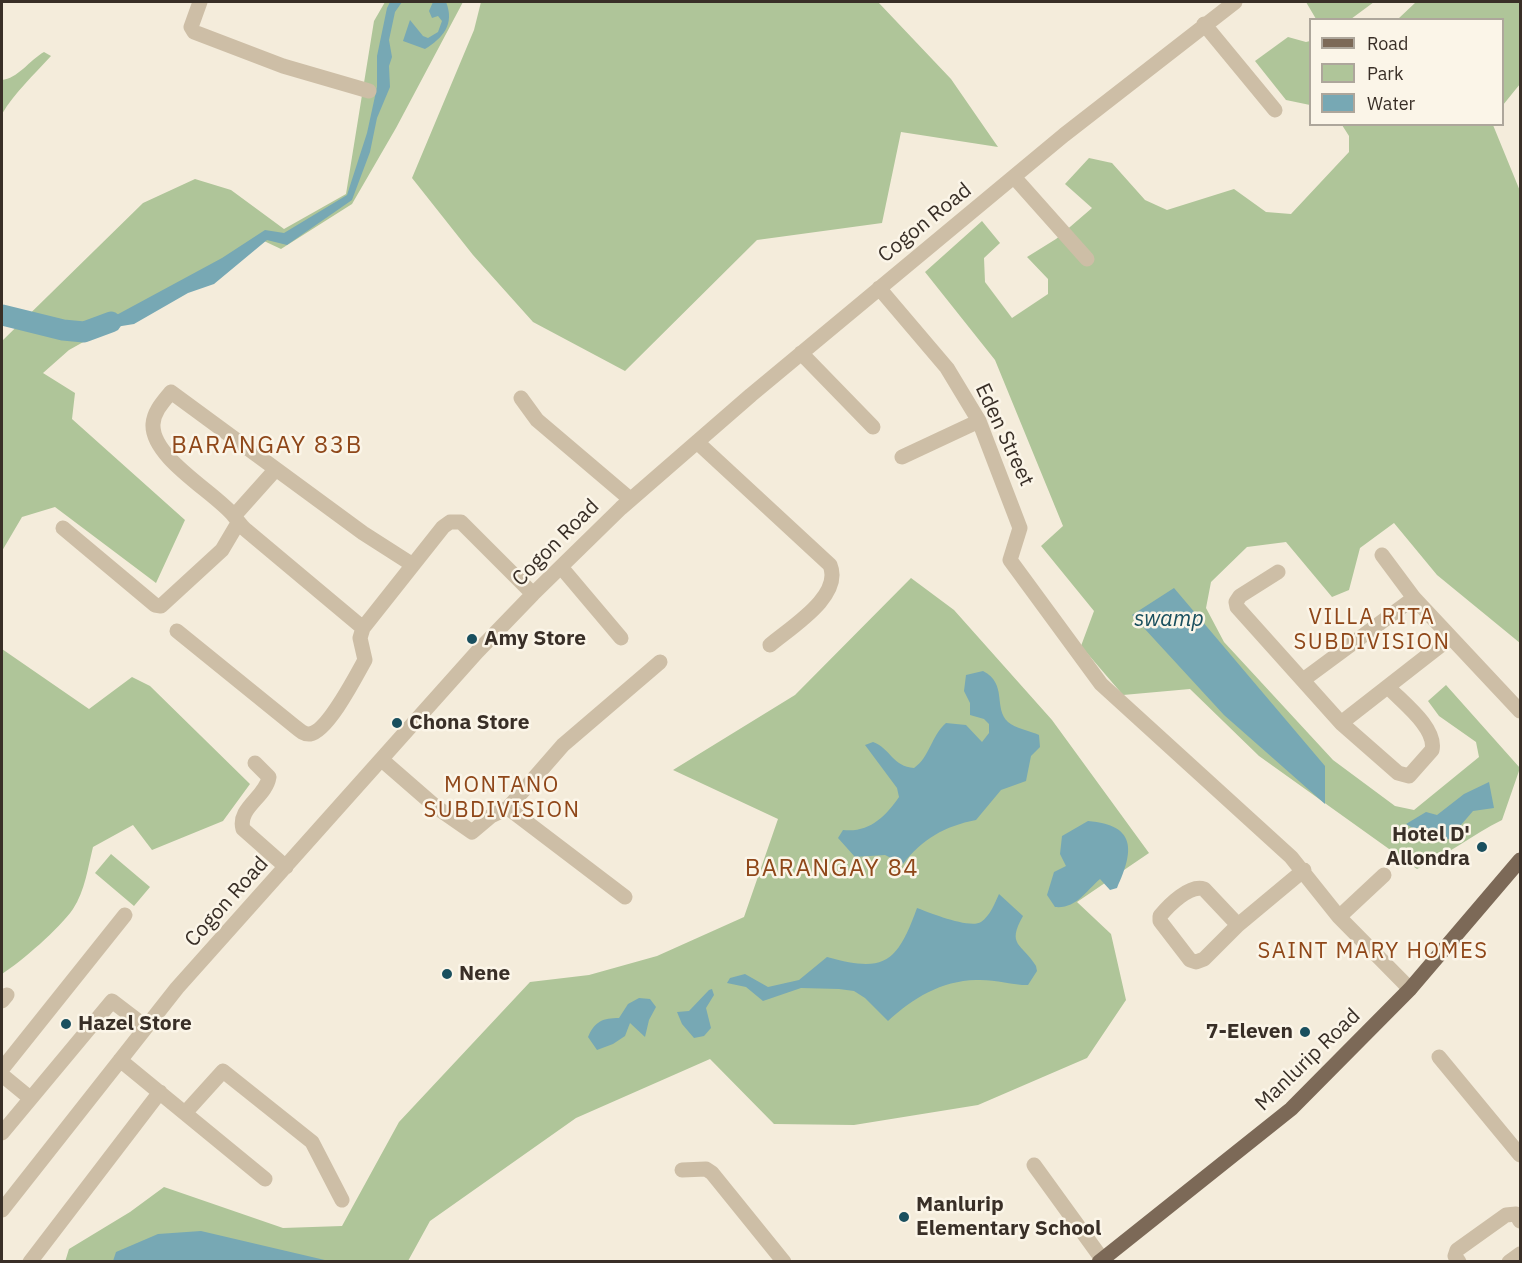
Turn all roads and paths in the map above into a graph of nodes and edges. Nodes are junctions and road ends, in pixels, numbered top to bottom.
1 (200, 2) edge
2 (1235, 2) edge
3 (1204, 24) junction
4 (369, 91) dead end
5 (1275, 110) dead end
6 (1014, 177) junction
7 (1087, 258) dead end
8 (879, 288) junction
9 (801, 353) junction
10 (521, 398) dead end
11 (979, 421) junction
12 (873, 427) dead end
13 (697, 442) junction
14 (902, 457) dead end
15 (276, 469) junction
16 (630, 500) junction
17 (236, 519) junction
18 (63, 528) dead end
19 (1382, 555) dead end
20 (413, 565) junction
21 (561, 567) junction
22 (1278, 572) dead end
23 (533, 594) junction
24 (1414, 598) junction
25 (363, 628) junction
26 (177, 631) dead end
27 (621, 638) dead end
28 (1450, 638) junction
29 (770, 645) dead end
30 (660, 662) dead end
31 (1303, 680) junction
32 (1388, 687) junction
33 (1521, 711) edge
34 (1341, 723) junction
35 (382, 760) junction
36 (255, 763) dead end
37 (508, 808) junction
38 (1519, 864) edge
39 (286, 867) junction
40 (1304, 870) junction
41 (1384, 875) dead end
42 (625, 897) dead end
43 (125, 915) dead end
44 (1339, 917) junction
45 (1238, 925) junction
46 (1410, 989) junction
47 (146, 1027) junction
48 (1439, 1057) dead end
49 (120, 1060) junction
50 (2, 1069) edge
51 (2, 1075) edge
52 (160, 1092) junction
53 (30, 1098) junction
54 (185, 1113) junction
55 (3, 1128) edge
56 (1521, 1155) edge
57 (1034, 1165) dead end
58 (682, 1170) dead end
59 (265, 1179) dead end
60 (342, 1200) dead end
61 (2, 1210) edge
62 (1521, 1221) edge
63 (1521, 1254) edge
64 (1100, 1260) edge
65 (30, 1262) edge
66 (784, 1262) edge
67 (1459, 1262) edge
68 (1509, 1262) edge

1 - 4 street
2 - 3 street, Cogon Road
3 - 5 street
3 - 6 street, Cogon Road
6 - 7 street
6 - 8 street, Cogon Road
8 - 9 street, Cogon Road
8 - 11 street, Eden Street
9 - 12 street
9 - 13 street, Cogon Road
10 - 16 street
11 - 14 street
11 - 40 street, Eden Street
13 - 16 street, Cogon Road
13 - 29 street
15 - 17 street
15 - 17 street
15 - 20 street
16 - 21 street, Cogon Road
17 - 18 street
17 - 25 street
19 - 24 street
20 - 23 street
20 - 25 street
21 - 23 street, Cogon Road
21 - 27 street
22 - 31 street
23 - 35 street, Cogon Road
24 - 28 street
24 - 31 street
25 - 26 street
28 - 32 street
28 - 33 street
30 - 37 street
31 - 34 street
32 - 34 street
32 - 34 street
35 - 37 street
35 - 39 street, Cogon Road
36 - 39 street
37 - 42 street
38 - 46 main road, Manlurip Road
39 - 47 street, Cogon Road
40 - 44 street
40 - 45 street
41 - 44 street
43 - 50 street
44 - 46 street
45 - 45 street
46 - 64 main road, Manlurip Road
47 - 49 street, Cogon Road
47 - 53 street
48 - 56 street
49 - 52 street
49 - 61 street, Cogon Road
51 - 53 street
52 - 54 street
52 - 65 street
53 - 55 street
54 - 59 street
54 - 60 street
57 - 64 street
58 - 66 street
62 - 67 street
63 - 68 street

